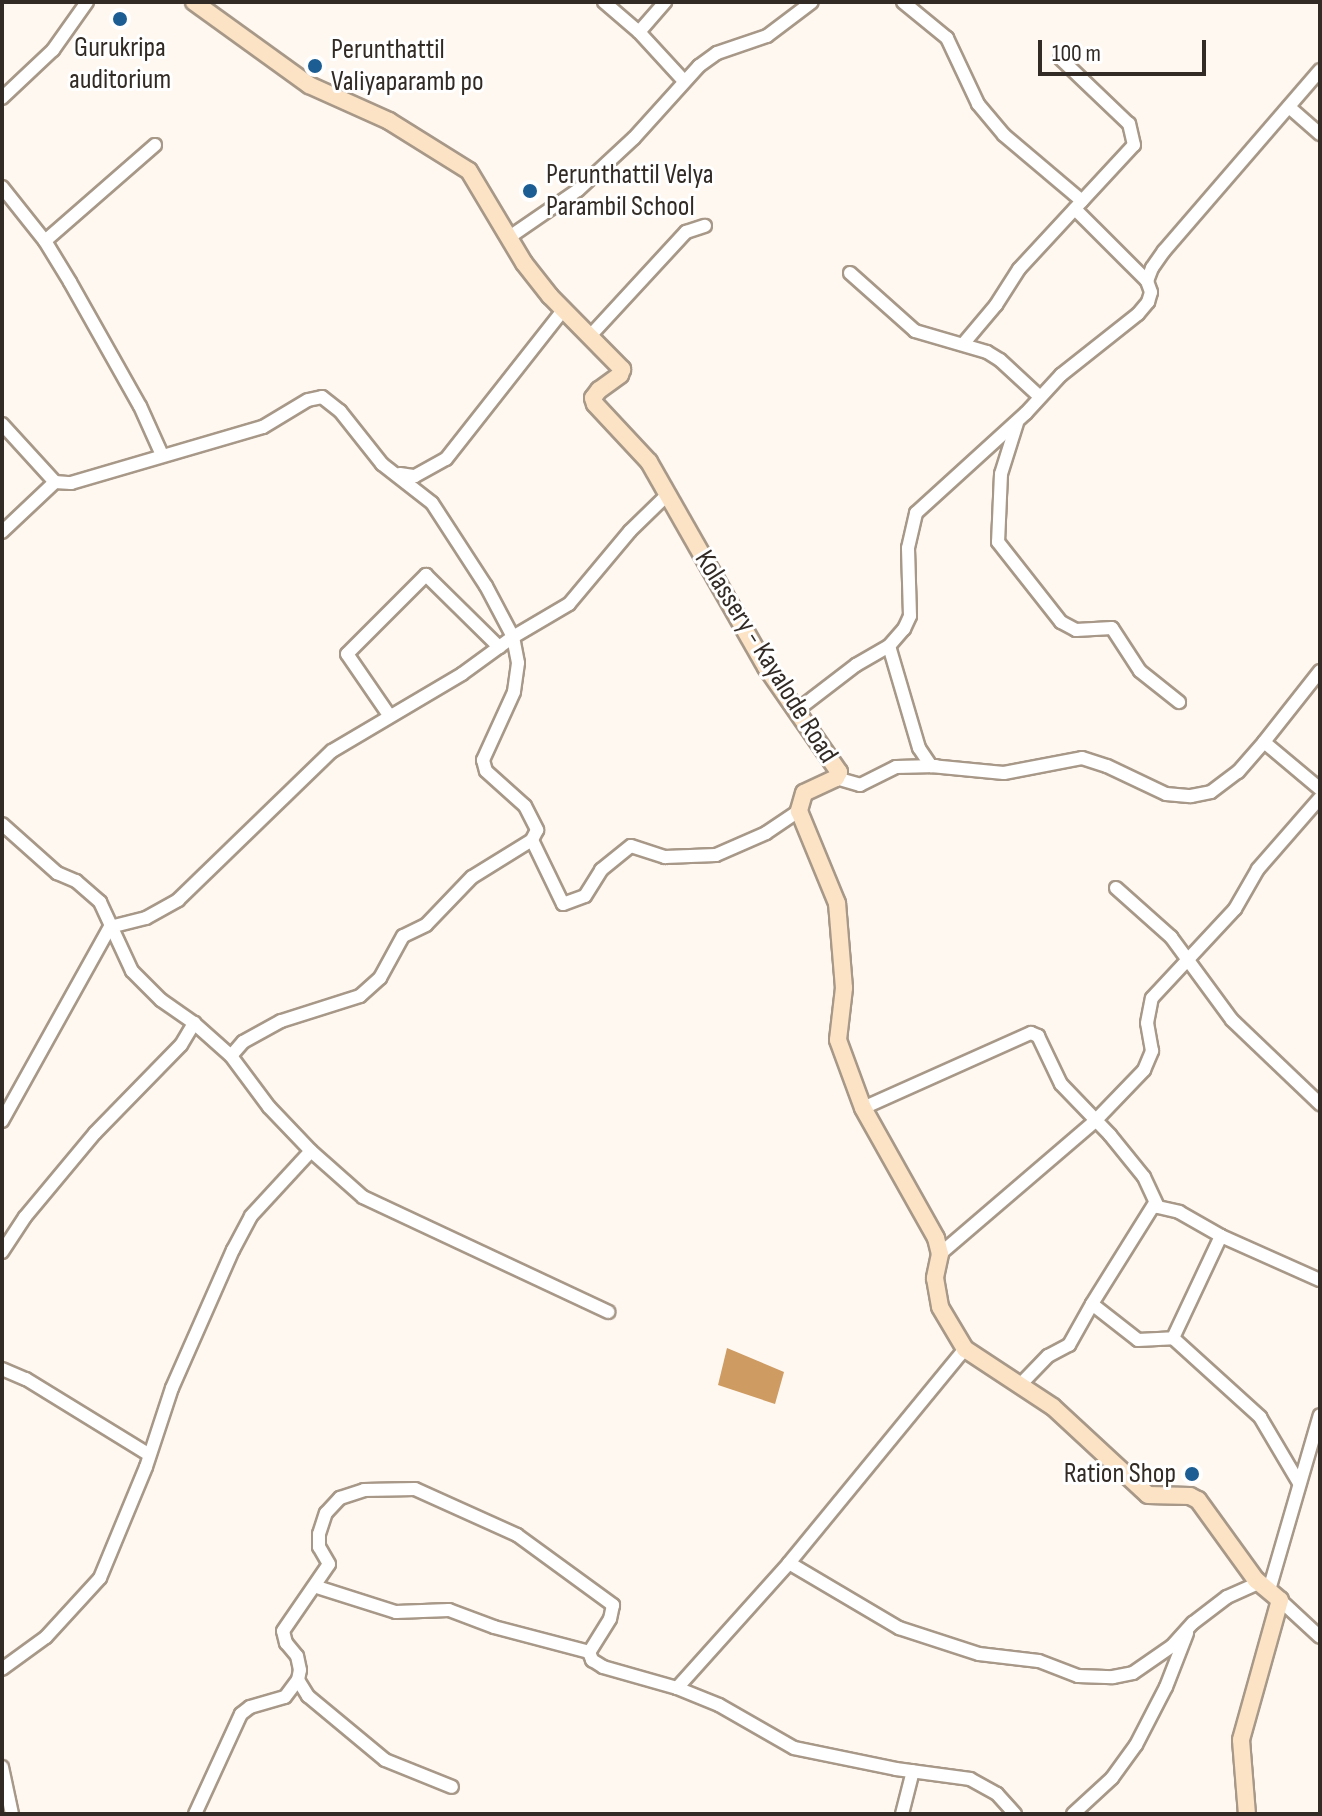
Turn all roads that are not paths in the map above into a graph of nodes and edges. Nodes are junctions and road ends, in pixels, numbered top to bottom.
1 (87, 2) edge
2 (194, 2) edge
3 (604, 2) edge
4 (665, 2) edge
5 (812, 2) edge
6 (903, 2) edge
7 (639, 32) junction
8 (1060, 58) dead end
9 (1320, 70) edge
10 (684, 81) junction
11 (2, 98) edge
12 (1289, 107) junction
13 (1320, 134) edge
14 (155, 145) dead end
15 (2, 187) edge
16 (1079, 205) junction
17 (705, 226) dead end
18 (511, 236) junction
19 (45, 241) junction
20 (850, 273) dead end
21 (1147, 281) junction
22 (564, 309) junction
23 (590, 336) junction
24 (964, 343) junction
25 (1040, 397) junction
26 (1018, 420) junction
27 (2, 424) edge
28 (162, 455) junction
29 (399, 473) junction
30 (55, 482) junction
31 (667, 495) junction
32 (2, 532) edge
33 (513, 637) junction
34 (889, 646) junction
35 (499, 647) junction
36 (1320, 671) edge
37 (1179, 702) dead end
38 (796, 711) junction
39 (389, 715) junction
40 (1264, 742) junction
41 (936, 766) junction
42 (836, 778) junction
43 (1320, 789) edge
44 (1320, 798) edge
45 (799, 811) junction
46 (2, 824) edge
47 (532, 840) junction
48 (1116, 888) dead end
49 (110, 927) junction
50 (1187, 962) junction
51 (194, 1023) junction
52 (231, 1056) junction
53 (1320, 1104) edge
54 (863, 1108) junction
55 (2, 1121) edge
56 (1095, 1121) junction
57 (311, 1151) junction
58 (1155, 1203) junction
59 (1221, 1236) junction
60 (2, 1252) edge
61 (940, 1254) junction
62 (1320, 1280) edge
63 (1092, 1304) junction
64 (608, 1312) dead end
65 (1173, 1338) junction
66 (965, 1349) junction
67 (2, 1369) edge
68 (1019, 1386) junction
69 (1320, 1415) edge
70 (148, 1454) junction
71 (1299, 1483) junction
72 (789, 1563) junction
73 (317, 1587) junction
74 (1270, 1591) junction
75 (1189, 1627) junction
76 (1320, 1637) edge
77 (589, 1652) junction
78 (2, 1669) edge
79 (298, 1680) junction
80 (677, 1688) junction
81 (2, 1767) edge
82 (913, 1771) junction
83 (452, 1787) dead end
84 (12, 1814) edge
85 (195, 1814) edge
86 (902, 1814) edge
87 (1015, 1814) edge
88 (1073, 1814) edge
89 (1247, 1814) edge

1 - 11 street
2 - 18 main road, Kolassery - Kayalode Road
3 - 7 street
4 - 7 street
5 - 10 street
6 - 16 street
7 - 10 street
8 - 16 street
9 - 12 street
10 - 18 street
12 - 13 street
12 - 21 street
14 - 19 street
15 - 19 street
16 - 21 street
16 - 24 street
17 - 23 street
18 - 22 main road, Kolassery - Kayalode Road
19 - 28 street
20 - 24 street
21 - 25 street
22 - 23 main road, Kolassery - Kayalode Road
22 - 29 street
23 - 31 main road, Kolassery - Kayalode Road
24 - 25 street
25 - 26 street
26 - 34 street
26 - 37 street
27 - 30 street
28 - 29 street
28 - 30 street
29 - 33 street
30 - 32 street
31 - 33 street
31 - 38 main road, Kolassery - Kayalode Road
33 - 35 street
33 - 47 street
34 - 38 street
34 - 41 street
35 - 39 street
35 - 39 street
36 - 40 street
38 - 42 main road, Kolassery - Kayalode Road
39 - 49 street
40 - 41 street
40 - 43 street
41 - 42 street
42 - 45 main road, Kolassery - Kayalode Road
44 - 50 street
45 - 47 street
45 - 54 main road
46 - 49 street
47 - 52 street
48 - 50 street
49 - 51 street
49 - 55 street
50 - 53 street
50 - 56 street
51 - 52 street
51 - 60 street
52 - 57 street
54 - 56 street
54 - 61 main road
56 - 58 street
56 - 61 street
57 - 64 street
57 - 70 street
58 - 59 street
58 - 63 street
59 - 62 street
59 - 65 street
61 - 66 main road
63 - 65 street
63 - 68 street
65 - 71 street
66 - 68 main road
66 - 72 street
67 - 70 street
68 - 74 main road
69 - 71 street
70 - 78 street
71 - 74 street
72 - 75 street
72 - 80 street
73 - 77 street
73 - 77 street
73 - 79 street
74 - 75 street
74 - 76 street
74 - 89 main road
75 - 88 street
77 - 80 street
79 - 83 street
79 - 85 street
80 - 82 street
81 - 84 street
82 - 86 street
82 - 87 street

